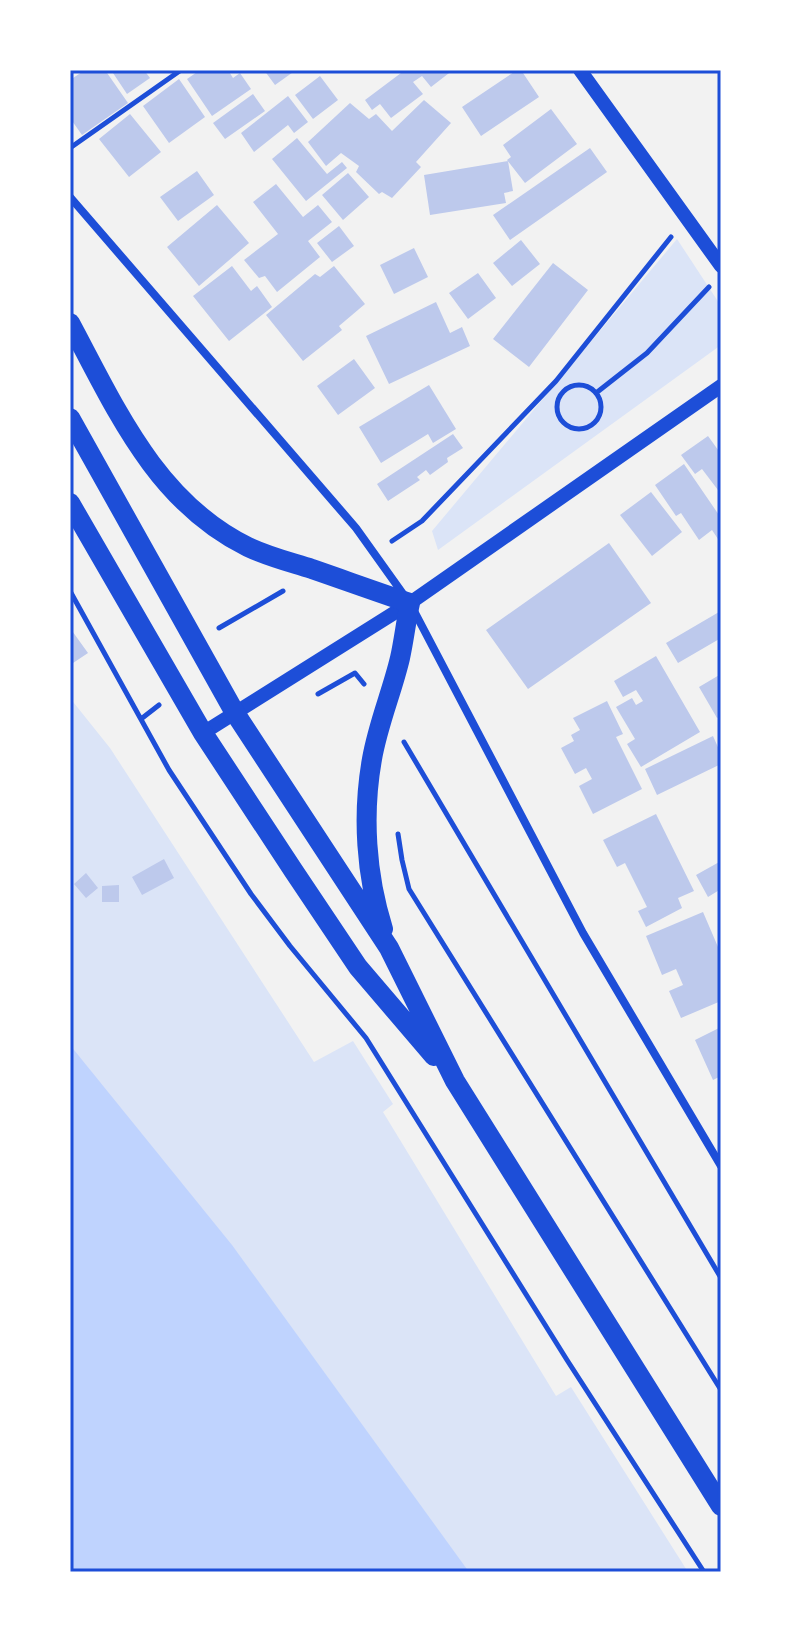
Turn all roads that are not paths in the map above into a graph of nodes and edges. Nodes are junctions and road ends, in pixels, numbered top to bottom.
1 (580, 70) edge
2 (70, 197) edge
3 (721, 266) edge
4 (70, 323) edge
5 (721, 386) edge
6 (70, 418) edge
7 (70, 503) edge
8 (410, 603) junction
9 (235, 713) junction
10 (203, 733) junction
11 (389, 948) junction
12 (455, 1081) junction
13 (721, 1166) edge
14 (721, 1506) edge

1 - 3 street
2 - 8 street
4 - 8 main road
5 - 8 street
6 - 9 main road
7 - 10 main road
8 - 9 street
8 - 11 main road
8 - 13 street
9 - 10 street
9 - 11 main road
10 - 12 main road
11 - 12 main road
12 - 14 main road

